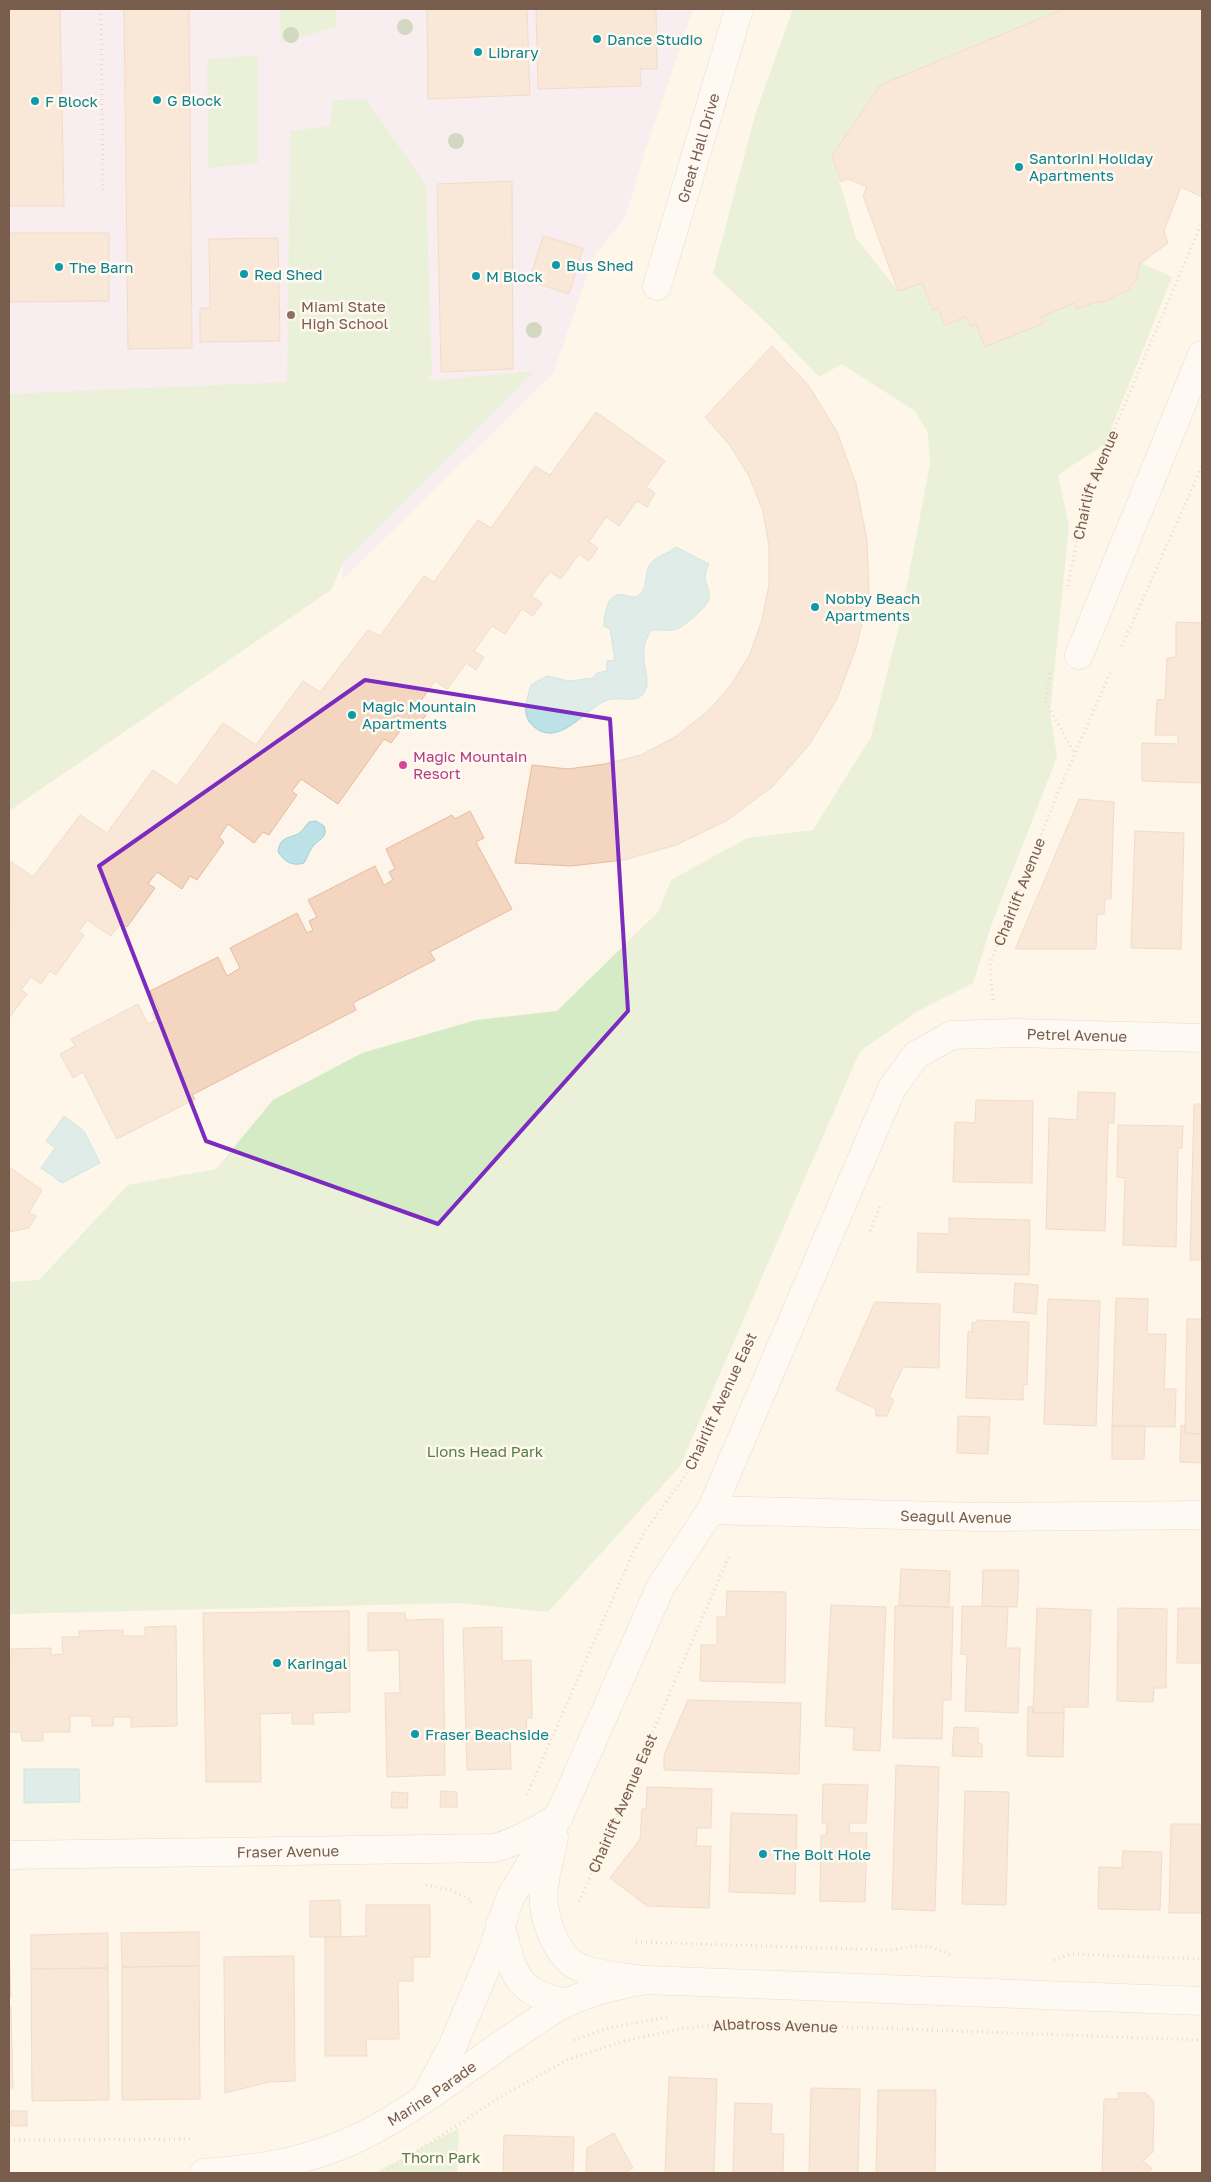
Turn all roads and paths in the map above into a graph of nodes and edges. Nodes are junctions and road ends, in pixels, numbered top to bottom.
1 (101, 9) edge
2 (739, 9) edge
3 (103, 191) dead end
4 (1202, 222) edge
5 (657, 286) dead end
6 (1202, 355) edge
7 (1202, 466) edge
8 (1068, 588) dead end
9 (1120, 652) dead end
10 (1079, 655) dead end
11 (1112, 669) dead end
12 (1050, 672) dead end
13 (1075, 754) junction
14 (993, 1034) junction
15 (952, 1035) joint
16 (1202, 1038) edge
17 (693, 1466) dead end
18 (711, 1510) junction
19 (1202, 1515) edge
20 (729, 1556) dead end
21 (525, 1799) dead end
22 (559, 1816) junction
23 (9, 1855) edge
24 (579, 1907) dead end
25 (500, 1924) junction
26 (631, 1942) dead end
27 (559, 1948) junction
28 (1202, 1959) edge
29 (957, 1960) dead end
30 (1049, 1962) dead end
31 (646, 1980) junction
32 (1202, 2002) edge
33 (553, 2007) junction
34 (674, 2016) dead end
35 (1202, 2040) edge
36 (567, 2042) dead end
37 (425, 2098) junction
38 (196, 2139) dead end
39 (9, 2140) edge
40 (204, 2173) edge
41 (384, 2173) edge

1 - 3 path
2 - 5 street, Great Hall Drive
4 - 8 path, Chairlift Avenue
6 - 10 street
7 - 9 path
11 - 13 path, Chairlift Avenue
12 - 13 path
13 - 14 path, Chairlift Avenue
14 - 15 street, Petrel Avenue
14 - 16 street, Petrel Avenue
15 - 18 street, Chairlift Avenue East
17 - 21 path, Chairlift Avenue East
18 - 19 street, Seagull Avenue
18 - 22 street, Chairlift Avenue East
20 - 24 path, Chairlift Avenue East
22 - 23 street, Fraser Avenue
22 - 25 street, Chairlift Avenue East
22 - 27 street, Chairlift Avenue East
25 - 33 street
25 - 37 street, Chairlift Avenue East
26 - 29 path
27 - 31 street, Chairlift Avenue East
27 - 33 street
28 - 30 path
31 - 32 street
31 - 33 street, Marine Parade
33 - 37 street, Marine Parade
34 - 36 path
35 - 41 path, Albatross Avenue
37 - 40 street, Marine Parade
38 - 39 path

